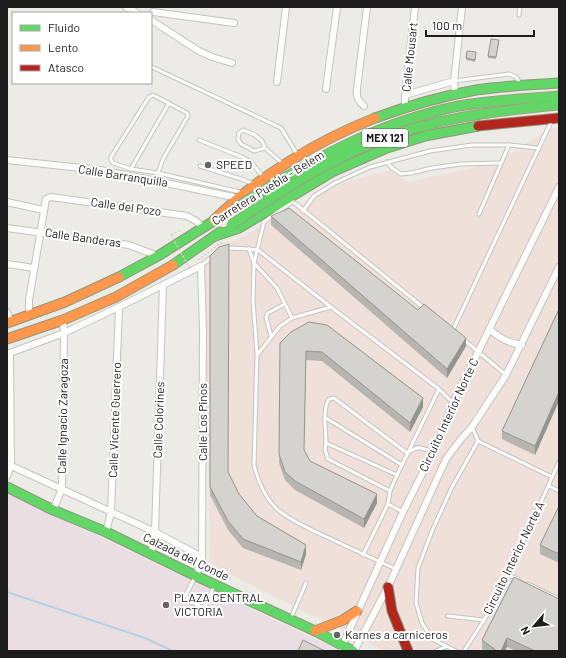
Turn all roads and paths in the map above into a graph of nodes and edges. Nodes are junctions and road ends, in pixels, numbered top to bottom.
1 (126, 7) edge
2 (286, 7) edge
3 (337, 7) edge
4 (367, 7) edge
5 (416, 7) edge
6 (462, 7) edge
7 (520, 7) edge
8 (154, 9) edge
9 (135, 12) edge
10 (519, 15) dead end
11 (152, 21) edge
12 (234, 23) dead end
13 (232, 63) dead end
14 (152, 67) dead end
15 (454, 81) junction
16 (277, 82) dead end
17 (556, 83) edge
18 (522, 86) junction
19 (326, 89) dead end
20 (454, 94) junction
21 (405, 95) junction
22 (559, 96) edge
23 (559, 100) edge
24 (169, 103) junction
25 (559, 104) edge
26 (364, 106) dead end
27 (405, 107) junction
28 (556, 118) edge
29 (200, 140) dead end
30 (509, 145) junction
31 (265, 148) junction
32 (538, 148) junction
33 (298, 156) junction
34 (360, 159) junction
35 (7, 160) edge
36 (387, 162) junction
37 (501, 163) junction
38 (284, 165) junction
39 (200, 166) dead end
40 (370, 167) junction
41 (131, 169) junction
42 (158, 173) junction
43 (264, 178) junction
44 (256, 184) junction
45 (307, 187) junction
46 (559, 187) edge
47 (241, 196) junction
48 (7, 202) edge
49 (292, 202) junction
50 (556, 202) edge
51 (44, 210) junction
52 (304, 211) junction
53 (479, 214) dead end
54 (214, 220) junction
55 (204, 227) junction
56 (7, 228) edge
57 (40, 232) junction
58 (171, 235) dead end
59 (215, 236) junction
60 (249, 249) junction
61 (258, 250) junction
62 (221, 251) edge
63 (217, 253) edge
64 (158, 256) junction
65 (254, 263) junction
66 (7, 264) edge
67 (201, 266) junction
68 (34, 268) junction
69 (190, 268) dead end
70 (559, 268) edge
71 (163, 285) junction
72 (285, 304) junction
73 (331, 307) junction
74 (119, 308) junction
75 (85, 310) junction
76 (428, 311) edge
77 (7, 312) edge
78 (29, 316) junction
79 (292, 318) junction
80 (63, 320) junction
81 (91, 320) junction
82 (9, 323) edge
83 (446, 326) edge
84 (489, 329) junction
85 (452, 331) junction
86 (64, 333) junction
87 (271, 336) junction
88 (7, 339) edge
89 (522, 345) junction
90 (478, 352) junction
91 (9, 353) edge
92 (257, 354) junction
93 (506, 375) junction
94 (439, 389) junction
95 (453, 403) junction
96 (326, 418) junction
97 (472, 427) junction
98 (478, 441) junction
99 (326, 443) junction
100 (433, 452) junction
101 (407, 453) junction
102 (559, 462) edge
103 (9, 464) edge
104 (402, 465) junction
105 (397, 475) junction
106 (7, 476) edge
107 (552, 477) junction
108 (549, 486) junction
109 (7, 487) edge
110 (62, 489) junction
111 (390, 491) junction
112 (559, 491) edge
113 (388, 504) junction
114 (53, 510) junction
115 (111, 512) junction
116 (403, 512) junction
117 (106, 532) junction
118 (155, 532) junction
119 (151, 554) junction
120 (363, 555) junction
121 (202, 557) junction
122 (380, 562) junction
123 (396, 569) junction
124 (508, 575) junction
125 (196, 576) junction
126 (521, 581) edge
127 (306, 583) dead end
128 (214, 584) junction
129 (527, 584) edge
130 (388, 587) junction
131 (559, 599) edge
132 (357, 611) junction
133 (448, 616) dead end
134 (290, 619) junction
135 (484, 620) junction
136 (315, 631) junction
137 (445, 647) junction
138 (342, 648) edge
139 (354, 651) edge
140 (408, 651) edge
141 (436, 651) edge
142 (456, 651) edge
143 (464, 651) edge

1 - 9 street
2 - 16 street
3 - 19 street
4 - 26 street
5 - 21 street, Calle Mousart
6 - 15 street
7 - 10 lane
8 - 12 street
11 - 13 street
14 - 33 lane
15 - 18 lane
15 - 20 street
15 - 21 street
17 - 18 main road
17 - 23 main road
18 - 20 main road
20 - 27 main road
21 - 27 street, Calle Mousart
22 - 54 main road, Carretera Puebla - Belem / MEX 121, bridge
24 - 41 lane
24 - 41 lane
24 - 42 lane
25 - 28 main road
25 - 59 main road, Carretera Puebla - Belem / MEX 121, bridge
27 - 33 main road
28 - 32 lane
28 - 34 main road
29 - 43 lane
30 - 32 lane
30 - 36 lane
30 - 37 lane
31 - 31 lane
31 - 38 lane
32 - 85 lane
33 - 38 main road
34 - 40 lane
34 - 45 main road
35 - 47 street, Calle Barranquilla
36 - 37 lane
36 - 40 lane
37 - 53 lane
38 - 43 main road
39 - 44 lane
40 - 52 lane
41 - 42 lane
42 - 47 lane
43 - 44 main road
44 - 47 main road
45 - 49 lane
45 - 59 main road
46 - 50 street, Circuito Interior Norte C
47 - 54 main road
48 - 51 street
49 - 52 lane
49 - 61 lane
50 - 84 street, Circuito Interior Norte C
51 - 55 street, Calle del Pozo
51 - 57 street
52 - 76 lane
54 - 55 main road, Carretera Puebla - Belem / MEX 121
55 - 64 main road, Carretera Puebla - Belem / MEX 121
56 - 57 street, Calle Banderas
57 - 64 street, Calle Banderas
57 - 68 street
58 - 69 path, bridge
59 - 75 main road, Carretera Puebla - Belem / MEX 121
60 - 61 lane
60 - 62 lane
60 - 65 lane
61 - 65 lane
61 - 73 lane
63 - 67 lane
64 - 78 main road, Carretera Puebla - Belem / MEX 121
65 - 72 lane
65 - 92 lane
66 - 68 street
67 - 71 street
67 - 121 street, Calle Los Pinos
68 - 78 street
70 - 89 street
71 - 74 street
71 - 118 street, Calle Colorines
72 - 79 lane
72 - 87 lane
73 - 79 lane
73 - 94 lane
74 - 81 street
74 - 115 street, Calle Vicente Guerrero
75 - 80 main road, Carretera Puebla - Belem / MEX 121
75 - 81 street
77 - 82 street
78 - 82 main road, Carretera Puebla - Belem / MEX 121
79 - 87 lane
80 - 86 street, Calle Ignacio Zaragoza
80 - 88 main road, Carretera Puebla - Belem / MEX 121
81 - 86 street
83 - 85 lane
84 - 89 street
84 - 90 street, Circuito Interior Norte C
85 - 90 lane
86 - 91 street
86 - 110 street, Calle Ignacio Zaragoza
87 - 92 lane
89 - 93 street
90 - 93 lane
90 - 95 street, Circuito Interior Norte C
91 - 103 street
92 - 120 lane
93 - 97 street
94 - 95 lane
94 - 101 lane
95 - 100 street, Circuito Interior Norte C
96 - 99 lane
96 - 101 lane
96 - 104 lane
97 - 98 lane
97 - 123 street
98 - 107 lane
98 - 137 lane
99 - 105 lane
99 - 111 lane
100 - 101 lane
100 - 116 street, Circuito Interior Norte C
101 - 104 lane
102 - 107 lane, Circuito Interior Norte A
103 - 106 street
103 - 110 street
104 - 105 lane
105 - 111 lane
107 - 108 lane, Circuito Interior Norte A
108 - 112 lane
108 - 124 lane, Circuito Interior Norte A
109 - 114 main road, Calzada del Conde
110 - 114 street, Calle Ignacio Zaragoza
110 - 115 street
111 - 113 lane
113 - 116 lane
113 - 120 lane
114 - 117 main road, Calzada del Conde
115 - 117 street, Calle Vicente Guerrero
115 - 118 street
116 - 122 street, Circuito Interior Norte C
117 - 119 main road, Calzada del Conde
118 - 119 street, Calle Colorines
118 - 121 street
119 - 125 main road, Calzada del Conde
120 - 122 lane
121 - 125 street, Calle Los Pinos
122 - 123 lane
122 - 132 street, Circuito Interior Norte C
123 - 130 street
124 - 126 lane
124 - 135 lane, Circuito Interior Norte A
125 - 128 main road, Calzada del Conde
125 - 128 lane
127 - 134 lane
128 - 134 main road, Calzada del Conde
129 - 131 lane
130 - 139 street
130 - 140 main road
132 - 136 main road
132 - 138 street, Circuito Interior Norte C
133 - 135 lane
134 - 136 main road, Calzada del Conde
135 - 143 lane, Circuito Interior Norte A
136 - 138 main road, Calzada del Conde
137 - 141 lane
137 - 142 lane
138 - 139 main road, Calzada del Conde

